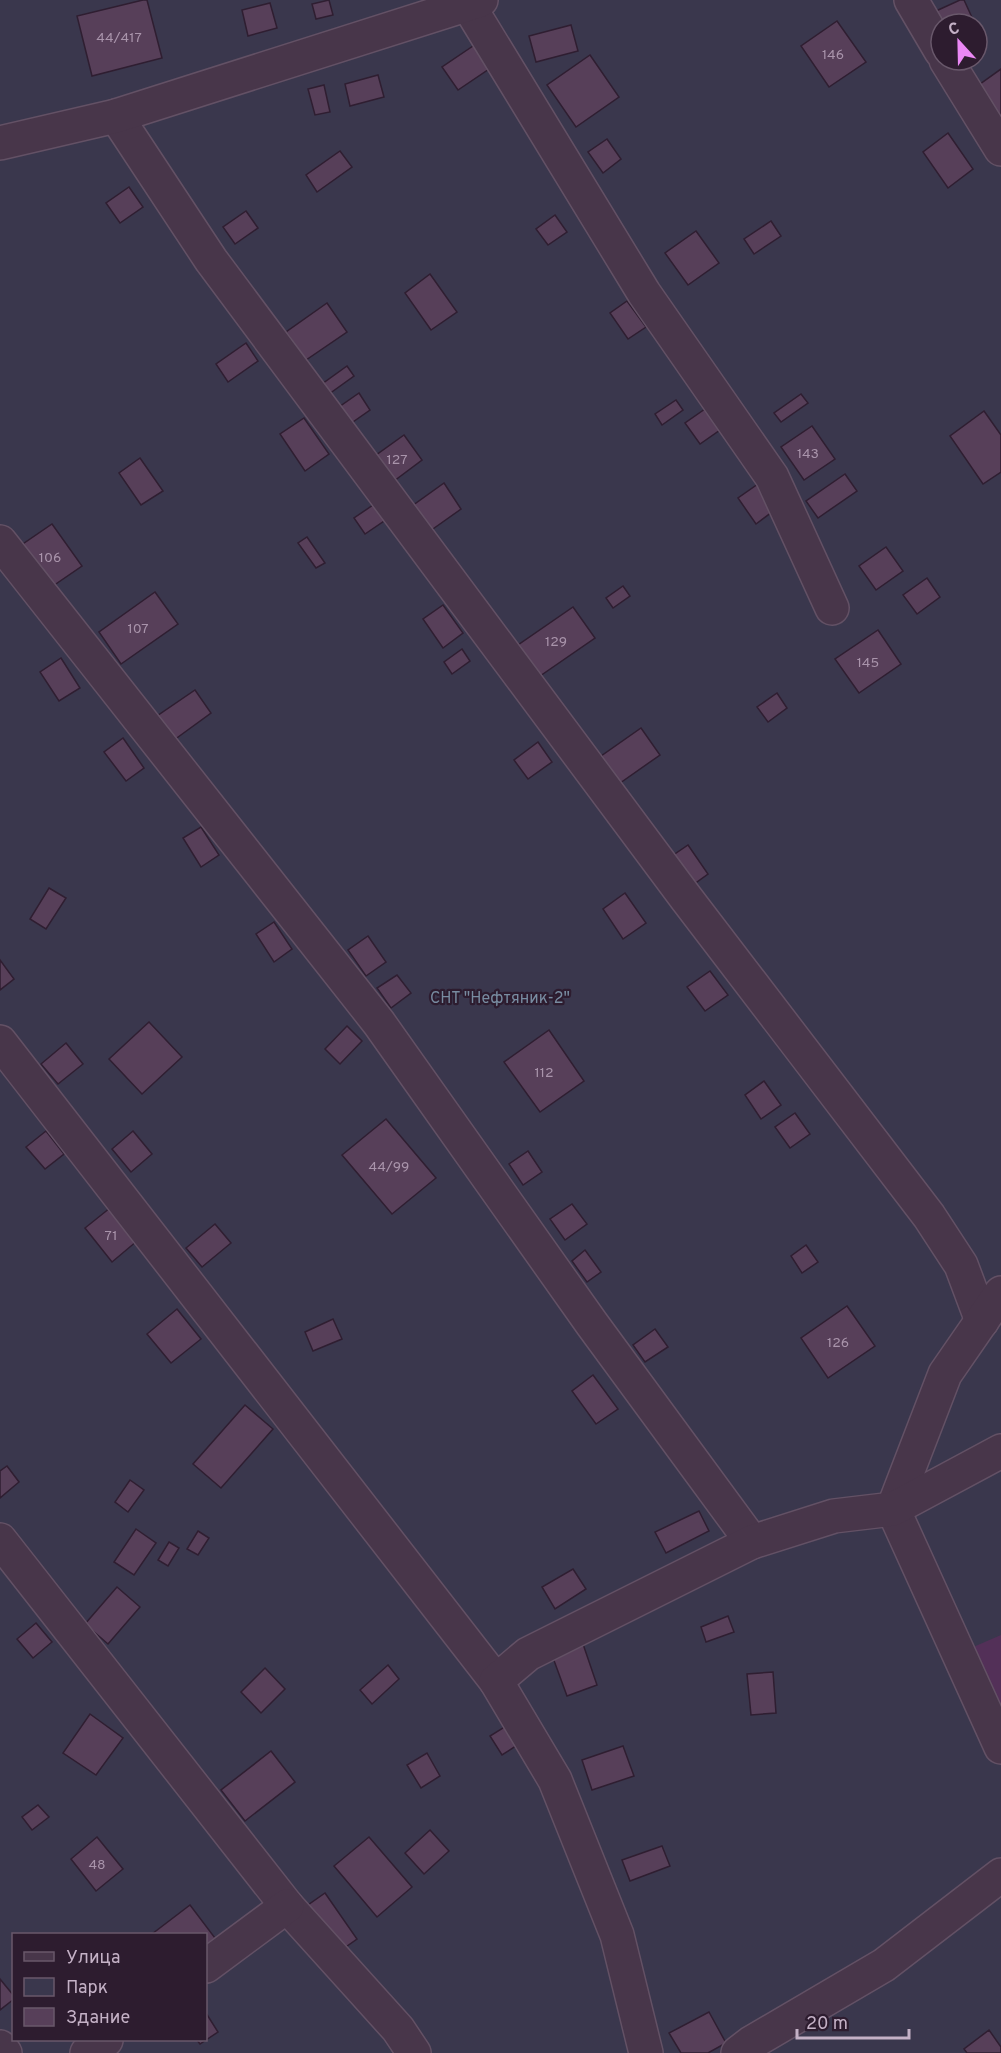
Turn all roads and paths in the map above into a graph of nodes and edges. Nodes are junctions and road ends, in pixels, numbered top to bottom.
1 (911, 0) edge
2 (474, 1) edge
3 (929, 31) edge
4 (953, 72) edge
5 (116, 116) junction
6 (0, 142) edge
7 (1001, 149) edge
8 (0, 542) edge
9 (832, 608) dead end
10 (0, 1042) edge
11 (1001, 1293) edge
12 (982, 1321) junction
13 (1001, 1451) edge
14 (893, 1509) junction
15 (0, 1540) edge
16 (752, 1542) junction
17 (496, 1681) junction
18 (1001, 1747) edge
19 (1001, 1875) edge
20 (287, 1906) junction
21 (207, 1965) edge
22 (105, 2041) edge
23 (0, 2047) edge
24 (5, 2053) edge
25 (87, 2053) edge
26 (414, 2053) edge
27 (646, 2053) edge
28 (738, 2053) edge

1 - 3 lane
2 - 5 lane
2 - 9 lane
4 - 7 lane
5 - 6 lane
5 - 12 lane
8 - 16 lane
10 - 17 lane
11 - 12 lane
12 - 14 lane
13 - 14 lane
14 - 16 lane
14 - 18 lane
15 - 20 lane
16 - 17 lane
17 - 27 lane
19 - 28 lane
20 - 21 lane
20 - 26 lane
22 - 25 lane
23 - 24 lane

